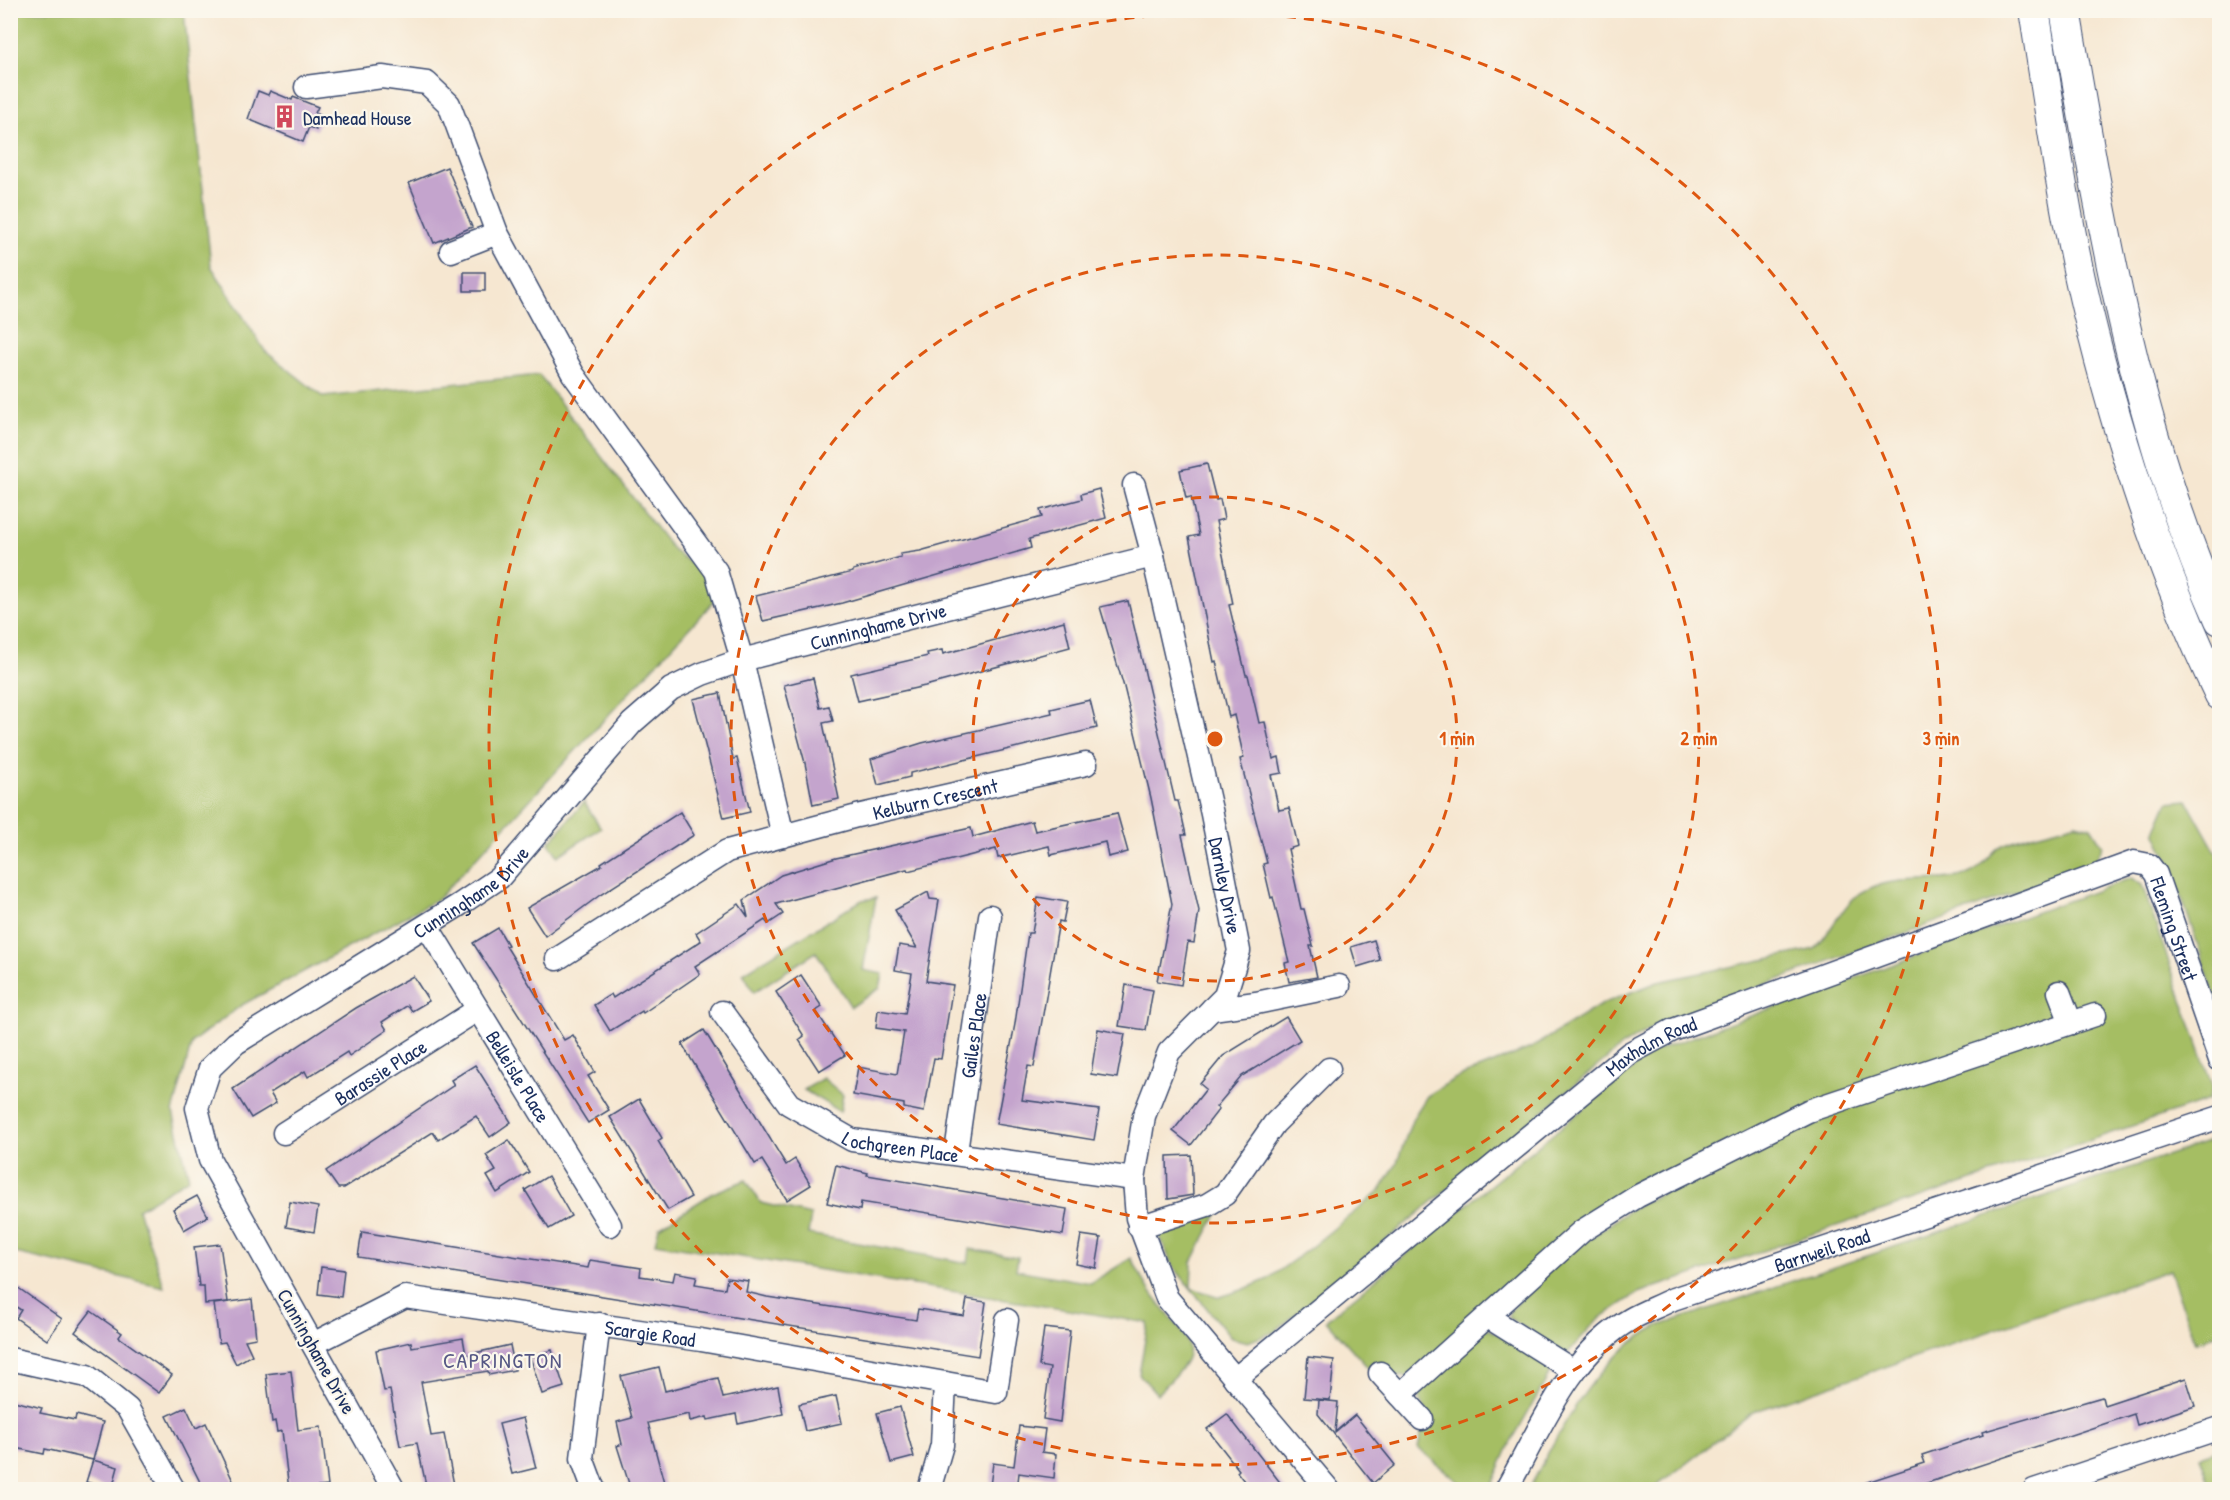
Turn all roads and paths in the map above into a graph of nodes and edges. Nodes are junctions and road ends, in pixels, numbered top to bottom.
1 (2034, 10) edge
2 (2066, 10) edge
3 (306, 87) dead end
4 (497, 233) junction
5 (451, 251) dead end
6 (1134, 485) dead end
7 (1153, 556) junction
8 (2220, 620) edge
9 (742, 660) junction
10 (2220, 694) edge
11 (1086, 764) dead end
12 (783, 836) junction
13 (2149, 865) joint
14 (990, 916) dead end
15 (427, 926) junction
16 (557, 959) dead end
17 (1340, 986) dead end
18 (2059, 992) dead end
19 (1212, 1009) junction
20 (477, 1010) junction
21 (722, 1012) dead end
22 (2095, 1015) dead end
23 (2071, 1023) junction
24 (2220, 1060) edge
25 (1329, 1069) dead end
26 (2220, 1117) edge
27 (284, 1133) dead end
28 (956, 1152) junction
29 (1134, 1179) junction
30 (610, 1225) dead end
31 (1139, 1227) junction
32 (1488, 1317) junction
33 (1007, 1320) dead end
34 (598, 1324) junction
35 (313, 1344) junction
36 (10, 1359) edge
37 (1574, 1371) junction
38 (1380, 1373) dead end
39 (1235, 1379) junction
40 (945, 1383) junction
41 (1400, 1395) junction
42 (1422, 1419) dead end
43 (2220, 1428) edge
44 (174, 1490) edge
45 (394, 1490) edge
46 (594, 1490) edge
47 (929, 1490) edge
48 (1329, 1490) edge
49 (1506, 1490) edge
50 (2034, 1490) edge

1 - 10 main road
2 - 8 main road
3 - 4 street
4 - 5 street
4 - 9 street
6 - 7 street, Darnley Drive
7 - 9 street, Cunninghame Drive
7 - 19 street, Darnley Drive
9 - 12 street
9 - 15 street, Cunninghame Drive
11 - 12 street, Kelburn Crescent
12 - 16 street, Kelburn Crescent
13 - 24 street, Fleming Street
13 - 39 street, Maxholm Road
14 - 28 street, Gailes Place
15 - 20 street, Belleisle Place
15 - 35 street, Cunninghame Drive
17 - 19 street
18 - 23 street
19 - 29 street, Darnley Drive
20 - 27 street, Barassie Place
20 - 30 street, Belleisle Place
21 - 28 street, Lochgreen Place
22 - 23 street
23 - 32 street
25 - 31 street
26 - 37 street, Barnweil Road
28 - 29 street, Lochgreen Place
29 - 31 street, Darnley Drive
31 - 39 street, Darnley Drive
32 - 37 street
32 - 41 street
33 - 40 street, Scargie Road
34 - 35 street, Scargie Road
34 - 40 street, Scargie Road
34 - 46 street
35 - 45 street, Cunninghame Drive
36 - 44 street
37 - 49 street, Barnweil Road
38 - 41 street
39 - 48 street, Darnley Drive
40 - 47 street
41 - 42 street
43 - 50 street

